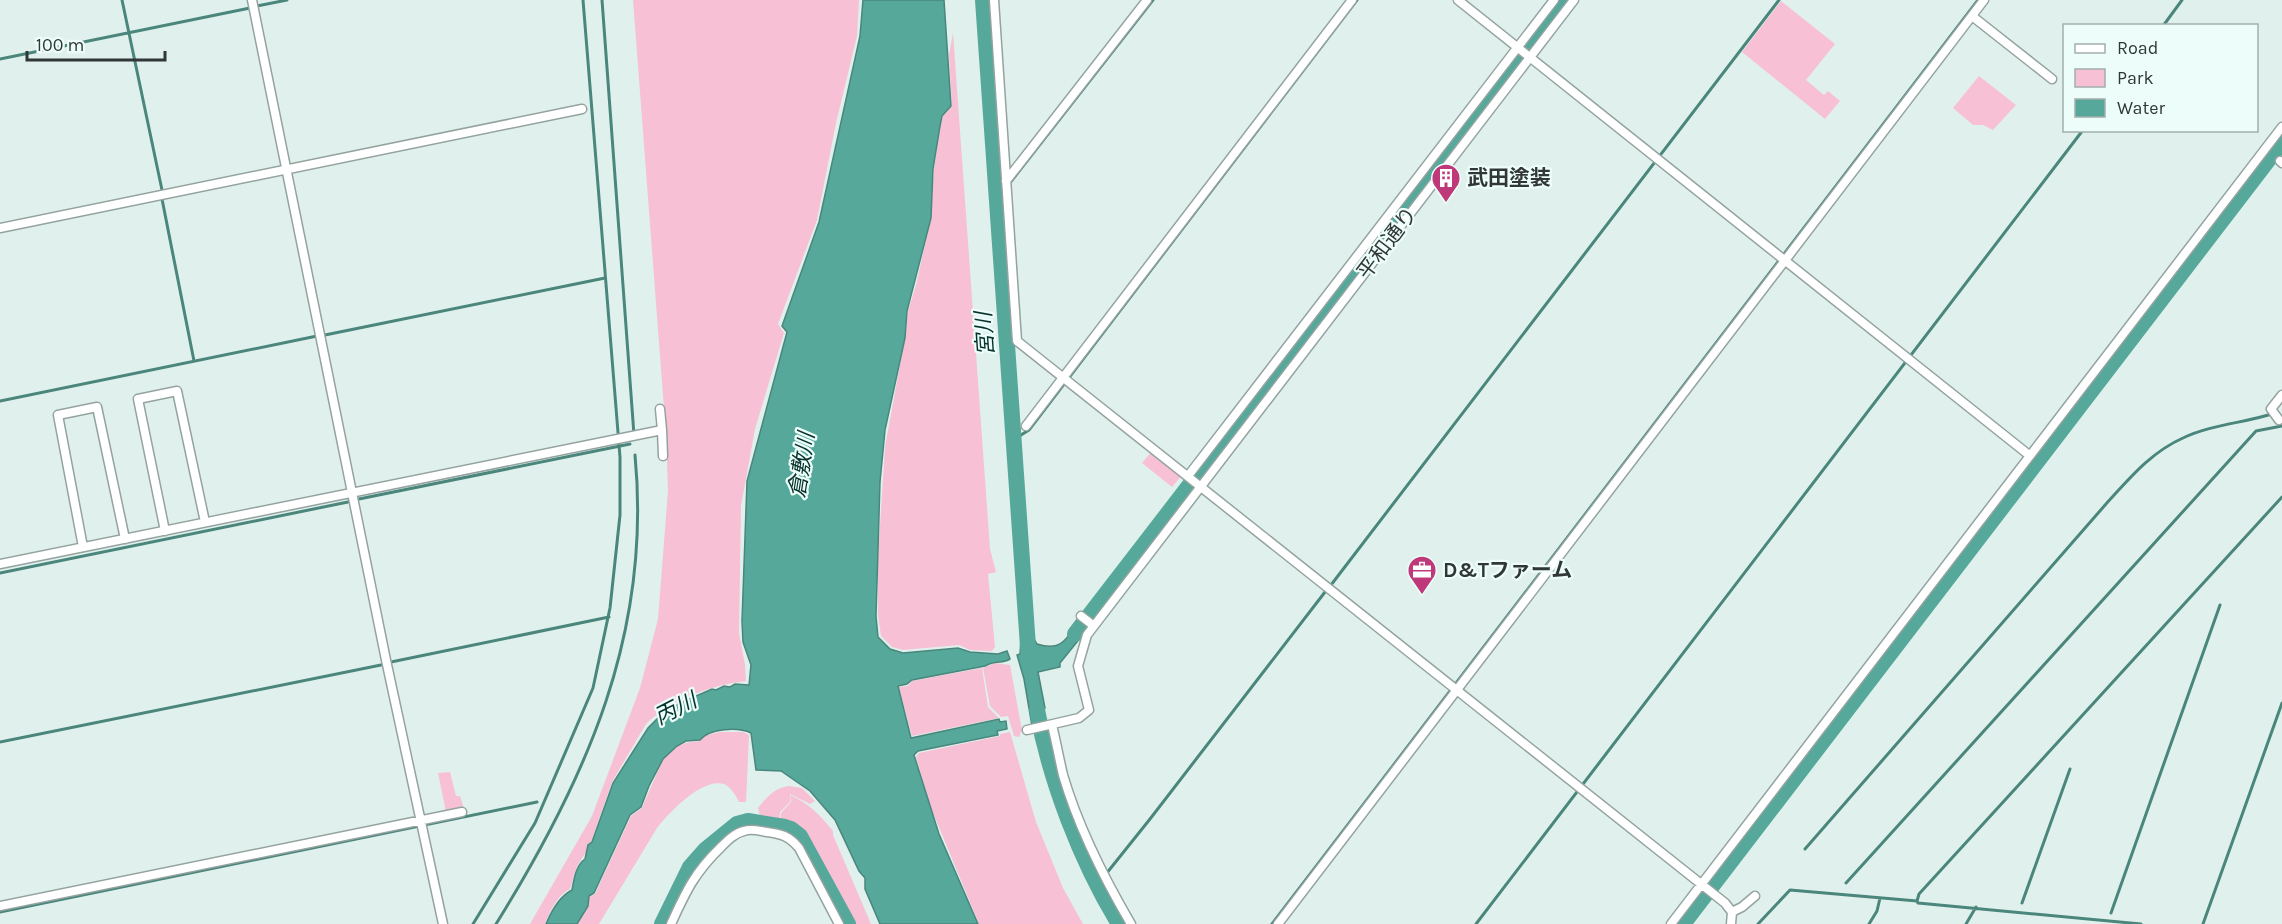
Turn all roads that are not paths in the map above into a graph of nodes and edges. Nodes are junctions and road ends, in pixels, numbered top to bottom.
1 (252, 0) edge
2 (994, 0) edge
3 (1147, 0) edge
4 (1352, 0) edge
5 (1458, 0) edge
6 (1554, 0) edge
7 (1574, 0) edge
8 (1984, 0) edge
9 (1972, 16) junction
10 (1517, 48) junction
11 (1528, 56) junction
12 (2052, 80) dead end
13 (582, 109) dead end
14 (2282, 127) edge
15 (286, 169) junction
16 (1006, 185) junction
17 (0, 228) edge
18 (1782, 258) junction
19 (1066, 379) junction
20 (2282, 395) edge
21 (660, 409) dead end
22 (2276, 414) dead end
23 (1026, 426) dead end
24 (662, 430) junction
25 (2029, 455) junction
26 (663, 456) dead end
27 (1190, 477) junction
28 (1200, 485) junction
29 (352, 492) junction
30 (205, 522) junction
31 (165, 531) junction
32 (125, 539) junction
33 (83, 547) junction
34 (0, 564) edge
35 (1081, 617) dead end
36 (1093, 625) junction
37 (1454, 687) junction
38 (1049, 725) junction
39 (1030, 730) dead end
40 (462, 812) dead end
41 (421, 824) junction
42 (1706, 888) junction
43 (1755, 896) dead end
44 (0, 906) edge
45 (1732, 912) junction
46 (443, 924) edge
47 (671, 924) edge
48 (839, 924) edge
49 (1131, 924) edge
50 (1278, 924) edge
51 (1671, 924) edge
52 (1731, 924) edge

1 - 15 street
2 - 16 street
3 - 16 street
4 - 19 street
5 - 10 street
6 - 10 street
7 - 11 street, 平和通り
8 - 9 street
9 - 12 street
9 - 18 street
10 - 11 street
10 - 27 street
11 - 18 street
11 - 28 street, 平和通り
13 - 15 street
14 - 25 street
15 - 17 street
15 - 29 street
16 - 19 street
18 - 25 street
18 - 37 street
19 - 23 street
19 - 27 street
20 - 22 street
21 - 24 street
24 - 26 street
24 - 29 street
25 - 42 street
27 - 28 street
28 - 36 street, 平和通り
28 - 37 street
29 - 30 street
29 - 41 street
30 - 31 street
30 - 31 street
31 - 32 street
32 - 33 street
32 - 33 street
33 - 34 street
35 - 36 street
36 - 38 street, 平和通り
37 - 42 street
37 - 50 street
38 - 39 street
38 - 49 street
40 - 41 street
41 - 44 street
41 - 46 street
42 - 45 street
42 - 51 street
43 - 45 street
45 - 52 street
47 - 48 street

